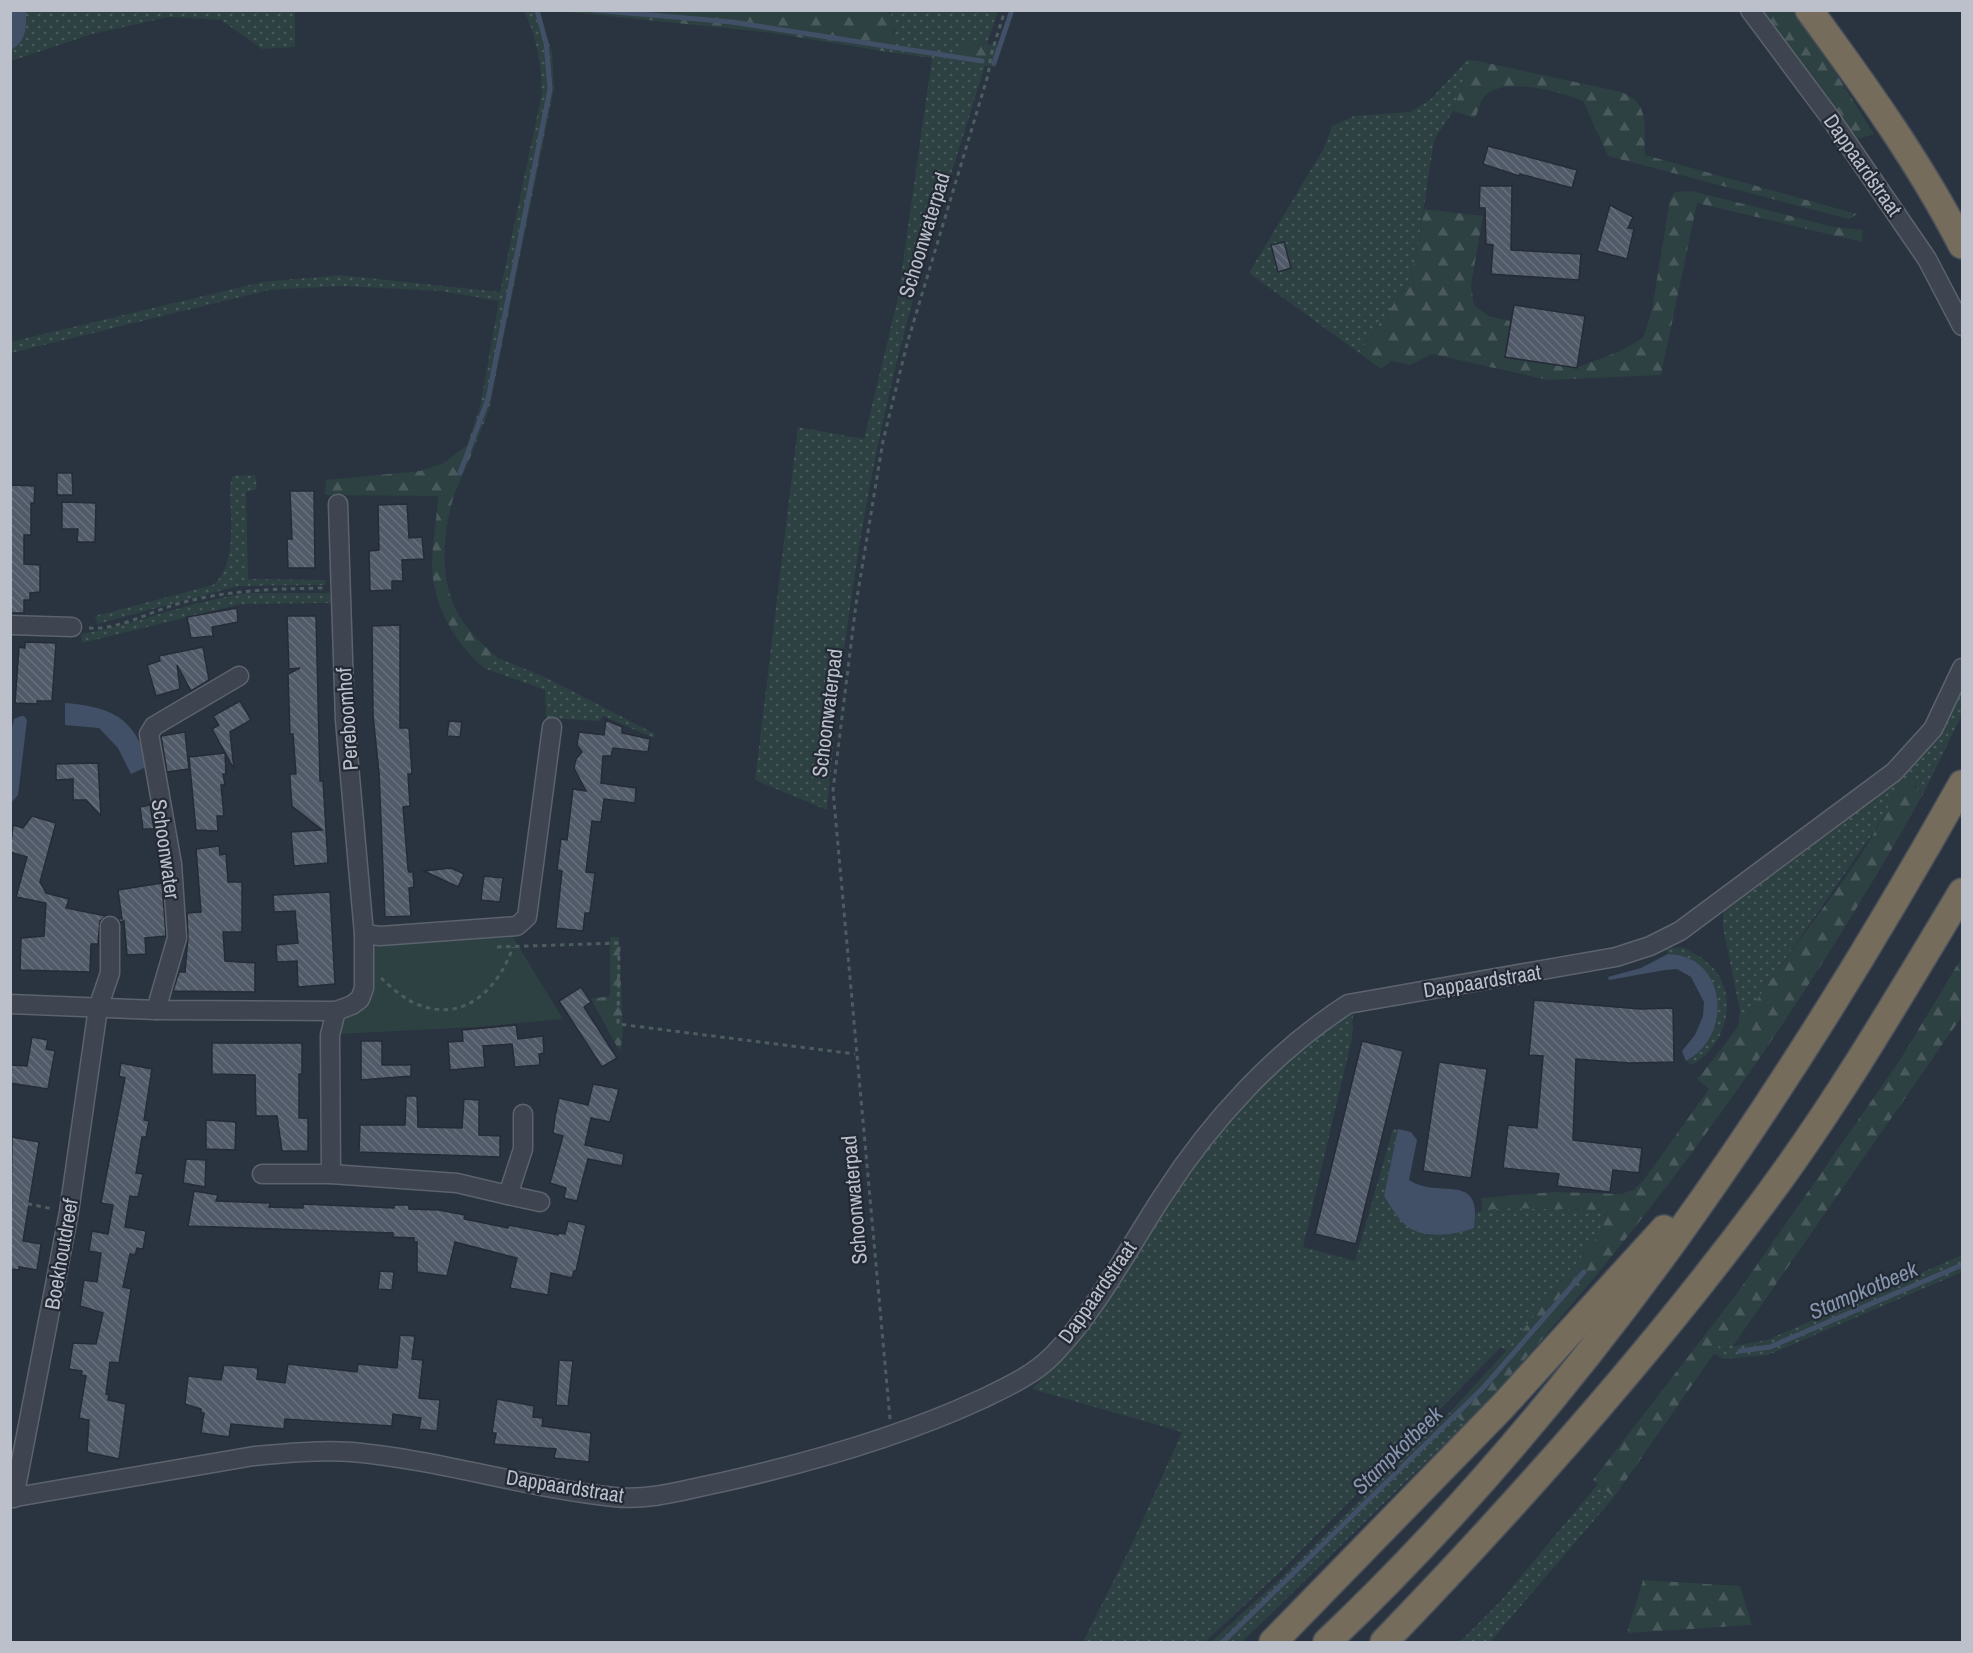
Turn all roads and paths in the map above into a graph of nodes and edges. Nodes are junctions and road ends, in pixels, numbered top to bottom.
1 (1005, 10) edge
2 (1750, 10) edge
3 (1809, 10) edge
4 (1962, 245) edge
5 (1962, 326) edge
6 (338, 504) dead end
7 (339, 588) junction
8 (10, 625) edge
9 (72, 627) joint
10 (1962, 668) edge
11 (239, 676) dead end
12 (552, 727) dead end
13 (1962, 784) edge
14 (1962, 892) edge
15 (110, 926) dead end
16 (364, 934) junction
17 (380, 977) dead end
18 (10, 1004) edge
19 (98, 1008) junction
20 (156, 1010) junction
21 (336, 1011) junction
22 (855, 1054) junction
23 (523, 1114) dead end
24 (1724, 1168) junction
25 (262, 1174) dead end
26 (331, 1174) junction
27 (508, 1195) junction
28 (10, 1200) edge
29 (540, 1202) dead end
30 (69, 1212) junction
31 (892, 1436) junction
32 (12, 1498) edge
33 (1273, 1642) edge
34 (1327, 1642) edge
35 (1384, 1642) edge

1 - 22 path, Schoonwaterpad
2 - 5 street, Dappaardstraat
3 - 4 highway
6 - 7 street, Pereboomhof
7 - 9 path
7 - 16 street, Pereboomhof
8 - 9 street
10 - 31 street, Dappaardstraat
11 - 20 street, Schoonwater
12 - 16 street
13 - 24 highway
14 - 35 highway
15 - 19 street
16 - 21 street, Pereboomhof
17 - 22 path
18 - 19 street
19 - 20 street
19 - 30 street, Boekhoutdreef
20 - 21 street
21 - 26 street
22 - 31 path, Schoonwaterpad
23 - 27 street
24 - 33 highway
24 - 34 highway
25 - 26 street
26 - 27 street
27 - 29 street
28 - 30 path
30 - 32 street, Boekhoutdreef
31 - 32 street, Dappaardstraat

